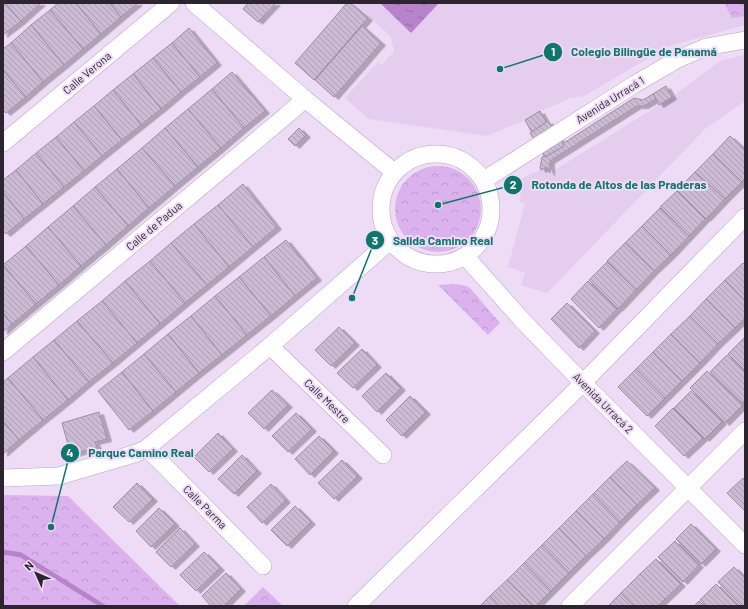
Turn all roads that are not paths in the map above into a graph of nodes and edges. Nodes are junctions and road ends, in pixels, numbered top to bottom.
1 (171, 3) edge
2 (194, 3) edge
3 (745, 40) edge
4 (305, 99) junction
5 (3, 143) edge
6 (394, 172) junction
7 (484, 180) junction
8 (745, 217) edge
9 (390, 241) junction
10 (465, 256) junction
11 (270, 346) junction
12 (3, 352) edge
13 (583, 383) junction
14 (745, 431) edge
15 (147, 448) junction
16 (384, 455) dead end
17 (3, 478) edge
18 (688, 488) junction
19 (745, 545) edge
20 (263, 566) dead end
21 (356, 606) edge
22 (570, 606) edge

1 - 5 street, Calle Verona
2 - 4 street
3 - 7 street, Avenida Urracá 1
4 - 6 street
4 - 12 street, Calle de Padua
6 - 7 street
6 - 9 street
7 - 10 street
8 - 13 street
9 - 10 street
9 - 11 street
10 - 13 street, Avenida Urracá 2
11 - 15 street
11 - 16 street, Calle Mestre
13 - 18 street, Avenida Urracá 2
13 - 21 street
14 - 18 street
15 - 17 street
15 - 20 street, Calle Parma
18 - 19 street, Avenida Urracá 2
18 - 22 street

